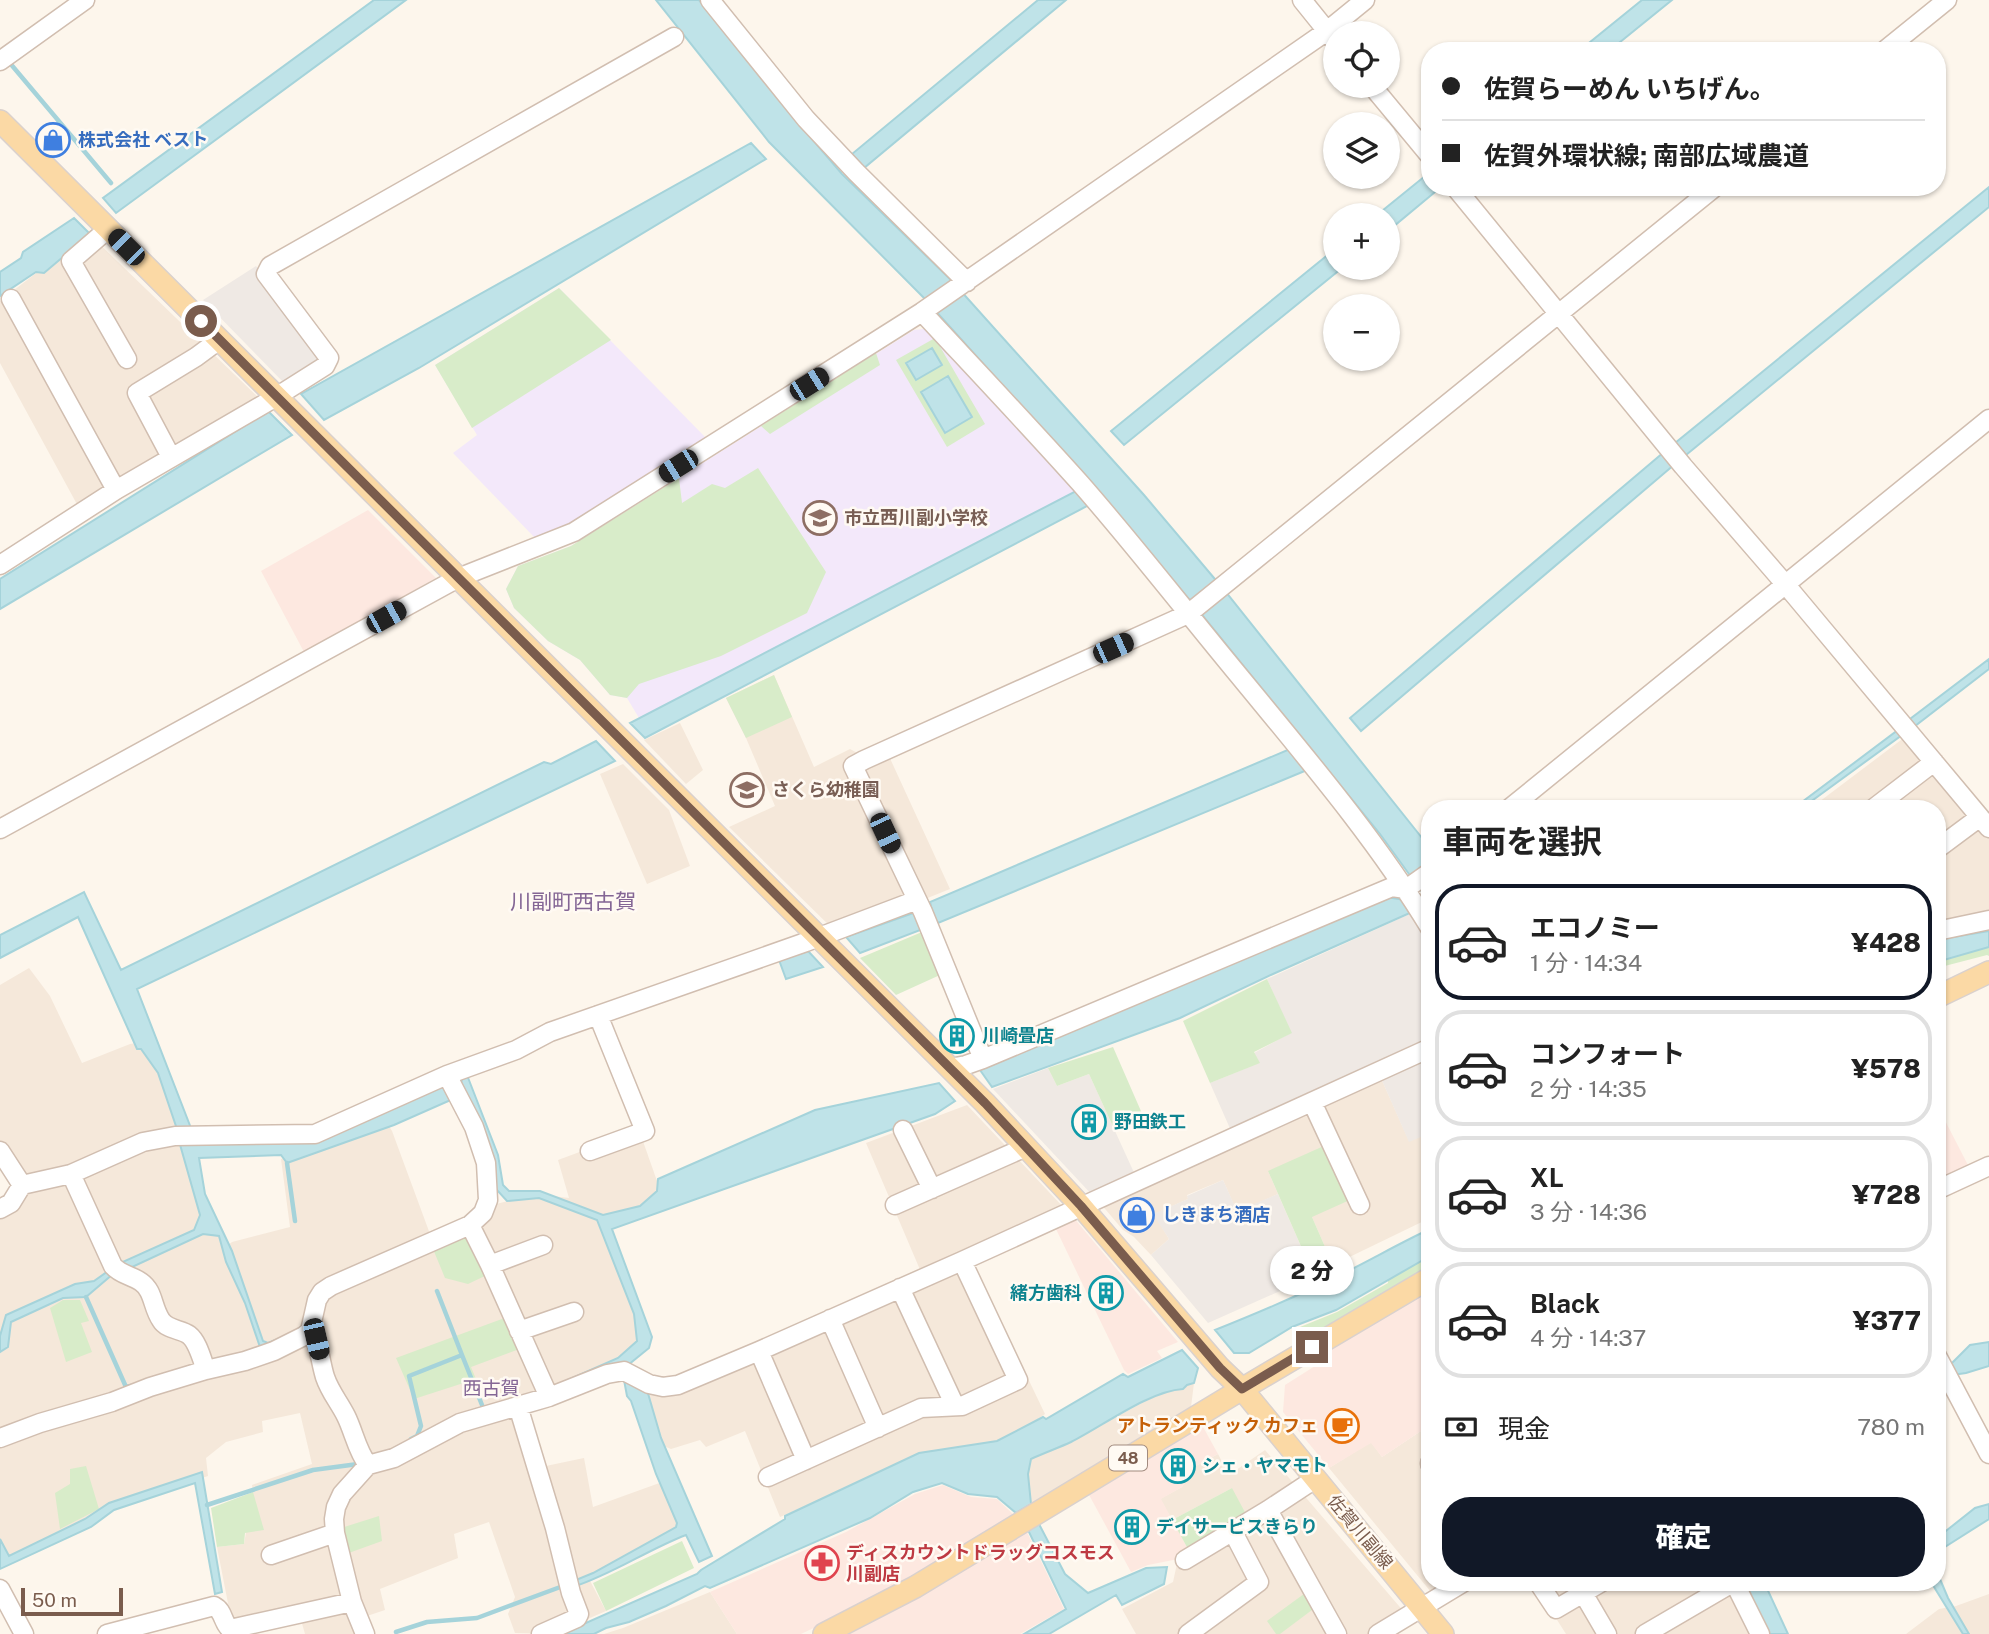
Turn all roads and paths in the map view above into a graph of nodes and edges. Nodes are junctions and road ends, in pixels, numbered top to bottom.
1 (85, 0) edge
2 (1302, 0) edge
3 (1365, 0) edge
4 (1947, 0) edge
5 (713, 1) edge
6 (1345, 21) edge
7 (1323, 26) edge
8 (674, 37) dead end
9 (1323, 41) edge
10 (1895, 42) edge
11 (0, 61) edge
12 (1382, 98) edge
13 (0, 121) edge
14 (1421, 145) edge
15 (1462, 196) edge
16 (1704, 196) edge
17 (108, 229) junction
18 (967, 282) junction
19 (11, 299) dead end
20 (922, 312) junction
21 (1559, 314) junction
22 (219, 340) junction
23 (127, 359) dead end
24 (276, 397) junction
25 (1989, 419) edge
26 (171, 457) junction
27 (116, 491) junction
28 (0, 565) edge
29 (458, 578) junction
30 (1786, 585) junction
31 (1188, 614) junction
32 (1934, 762) junction
33 (1520, 800) edge
34 (1884, 800) edge
35 (1983, 815) edge
36 (0, 829) edge
37 (1946, 842) edge
38 (1421, 878) edge
39 (1406, 889) junction
40 (916, 900) junction
41 (1421, 913) edge
42 (1989, 920) edge
43 (1946, 929) edge
44 (818, 937) junction
45 (1989, 972) edge
46 (1946, 993) edge
47 (598, 1015) junction
48 (1421, 1052) edge
49 (983, 1059) junction
50 (950, 1068) junction
51 (447, 1075) junction
52 (1312, 1102) junction
53 (903, 1130) dead end
54 (1026, 1147) junction
55 (0, 1151) edge
56 (590, 1151) dead end
57 (1989, 1166) edge
58 (71, 1174) junction
59 (22, 1185) junction
60 (1946, 1186) edge
61 (932, 1189) junction
62 (895, 1205) dead end
63 (1360, 1205) dead end
64 (1081, 1206) junction
65 (0, 1209) edge
66 (470, 1225) junction
67 (543, 1245) dead end
68 (962, 1261) junction
69 (490, 1265) junction
70 (1421, 1283) edge
71 (900, 1288) junction
72 (574, 1312) dead end
73 (830, 1319) junction
74 (310, 1331) junction
75 (519, 1331) junction
76 (759, 1351) junction
77 (206, 1370) junction
78 (1946, 1373) edge
79 (1242, 1389) junction
80 (549, 1397) junction
81 (518, 1406) junction
82 (955, 1406) junction
83 (878, 1428) junction
84 (0, 1438) edge
85 (1989, 1454) edge
86 (806, 1460) junction
87 (368, 1465) junction
88 (768, 1476) dead end
89 (1315, 1479) junction
90 (1268, 1510) junction
91 (1233, 1532) junction
92 (335, 1533) junction
93 (271, 1555) dead end
94 (1185, 1560) dead end
95 (0, 1589) edge
96 (1449, 1591) edge
97 (1544, 1591) edge
98 (1586, 1591) edge
99 (1719, 1591) edge
100 (1738, 1591) edge
101 (1583, 1593) junction
102 (352, 1602) junction
103 (1422, 1607) junction
104 (24, 1634) edge
105 (107, 1634) edge
106 (365, 1634) edge
107 (541, 1634) edge
108 (824, 1634) edge
109 (1188, 1634) edge
110 (1337, 1634) edge
111 (1378, 1634) edge
112 (1443, 1634) edge
113 (1608, 1634) edge
114 (1645, 1634) edge
115 (1760, 1634) edge

1 - 11 street
2 - 7 street
3 - 6 street
4 - 10 street
5 - 18 street
8 - 24 street
9 - 18 street
12 - 14 street
13 - 17 main road
15 - 21 street
16 - 21 street
17 - 22 main road
17 - 23 street
18 - 20 street
19 - 27 street
20 - 29 street
20 - 31 street
21 - 30 street
21 - 31 street
22 - 24 main road
22 - 26 street
24 - 26 street
24 - 29 main road
25 - 30 street
26 - 27 street
27 - 28 street
29 - 36 street
29 - 44 main road
30 - 32 street
30 - 33 street
31 - 39 street
31 - 40 street
32 - 34 street
32 - 35 street
35 - 37 street
38 - 39 street
39 - 41 street
39 - 49 street
40 - 44 street
40 - 49 street
42 - 43 street
44 - 47 street
44 - 50 main road
45 - 46 main road
47 - 51 street
47 - 56 street
48 - 52 street
49 - 50 street
50 - 54 main road
51 - 58 street
51 - 66 street
52 - 63 street
52 - 64 street
53 - 61 street
54 - 61 street
54 - 64 main road
55 - 59 street
57 - 60 street
58 - 59 street
58 - 77 street
59 - 65 street
61 - 62 street
64 - 68 street
64 - 79 main road, 佐賀川副線
66 - 69 street
66 - 74 street
67 - 69 street
68 - 71 street
68 - 82 street
69 - 75 street
70 - 79 main road, 48
71 - 73 street
71 - 82 street
72 - 75 street
73 - 76 street
73 - 83 street
74 - 77 street
74 - 87 street
75 - 80 street
76 - 80 street
76 - 86 street
77 - 84 street
78 - 85 street
79 - 89 main road, 佐賀川副線
79 - 108 main road, 48
80 - 81 street
81 - 87 street
81 - 107 street
82 - 83 street
83 - 86 street
86 - 88 street
87 - 92 street
89 - 90 street
89 - 103 main road, 佐賀川副線
90 - 91 street
90 - 110 street
91 - 94 street
91 - 109 street
92 - 93 street
92 - 102 street
95 - 104 street
96 - 103 street
97 - 101 street
98 - 101 street
99 - 114 street
100 - 115 street
101 - 113 street
102 - 105 street
102 - 106 street
103 - 111 street
103 - 112 main road, 佐賀川副線

